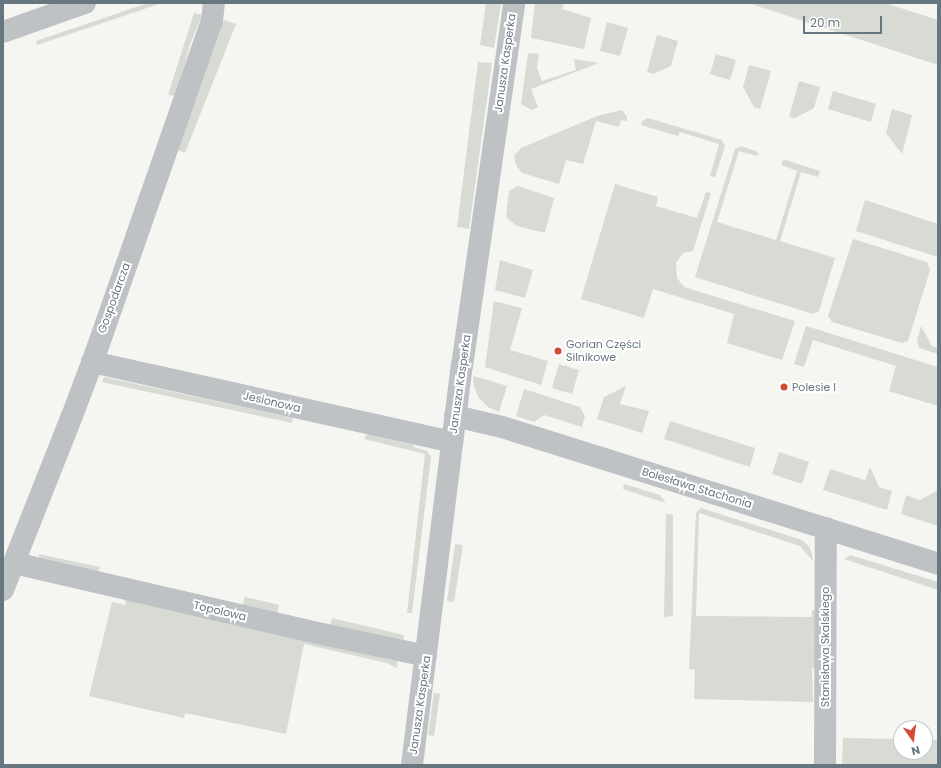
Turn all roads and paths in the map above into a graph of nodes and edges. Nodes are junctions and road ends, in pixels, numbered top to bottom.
1 (85, 3) edge
2 (214, 3) edge
3 (514, 3) edge
4 (3, 32) edge
5 (92, 362) junction
6 (455, 416) junction
7 (452, 442) junction
8 (826, 528) junction
9 (14, 563) junction
10 (938, 564) edge
11 (3, 590) edge
12 (426, 656) junction
13 (412, 765) edge
14 (825, 765) edge

1 - 4 street
2 - 5 street, Gospodarcza
3 - 6 street, Janusza Kasperka
5 - 7 street, Jesionowa
5 - 9 street, Gospodarcza
6 - 7 street, Janusza Kasperka
6 - 8 street, Bolesława Stachonia
7 - 12 street, Janusza Kasperka
8 - 10 street, Bolesława Stachonia
8 - 14 street, Stanisława Skalskiego
9 - 11 street, Gospodarcza
9 - 12 street, Topolowa
12 - 13 street, Janusza Kasperka

